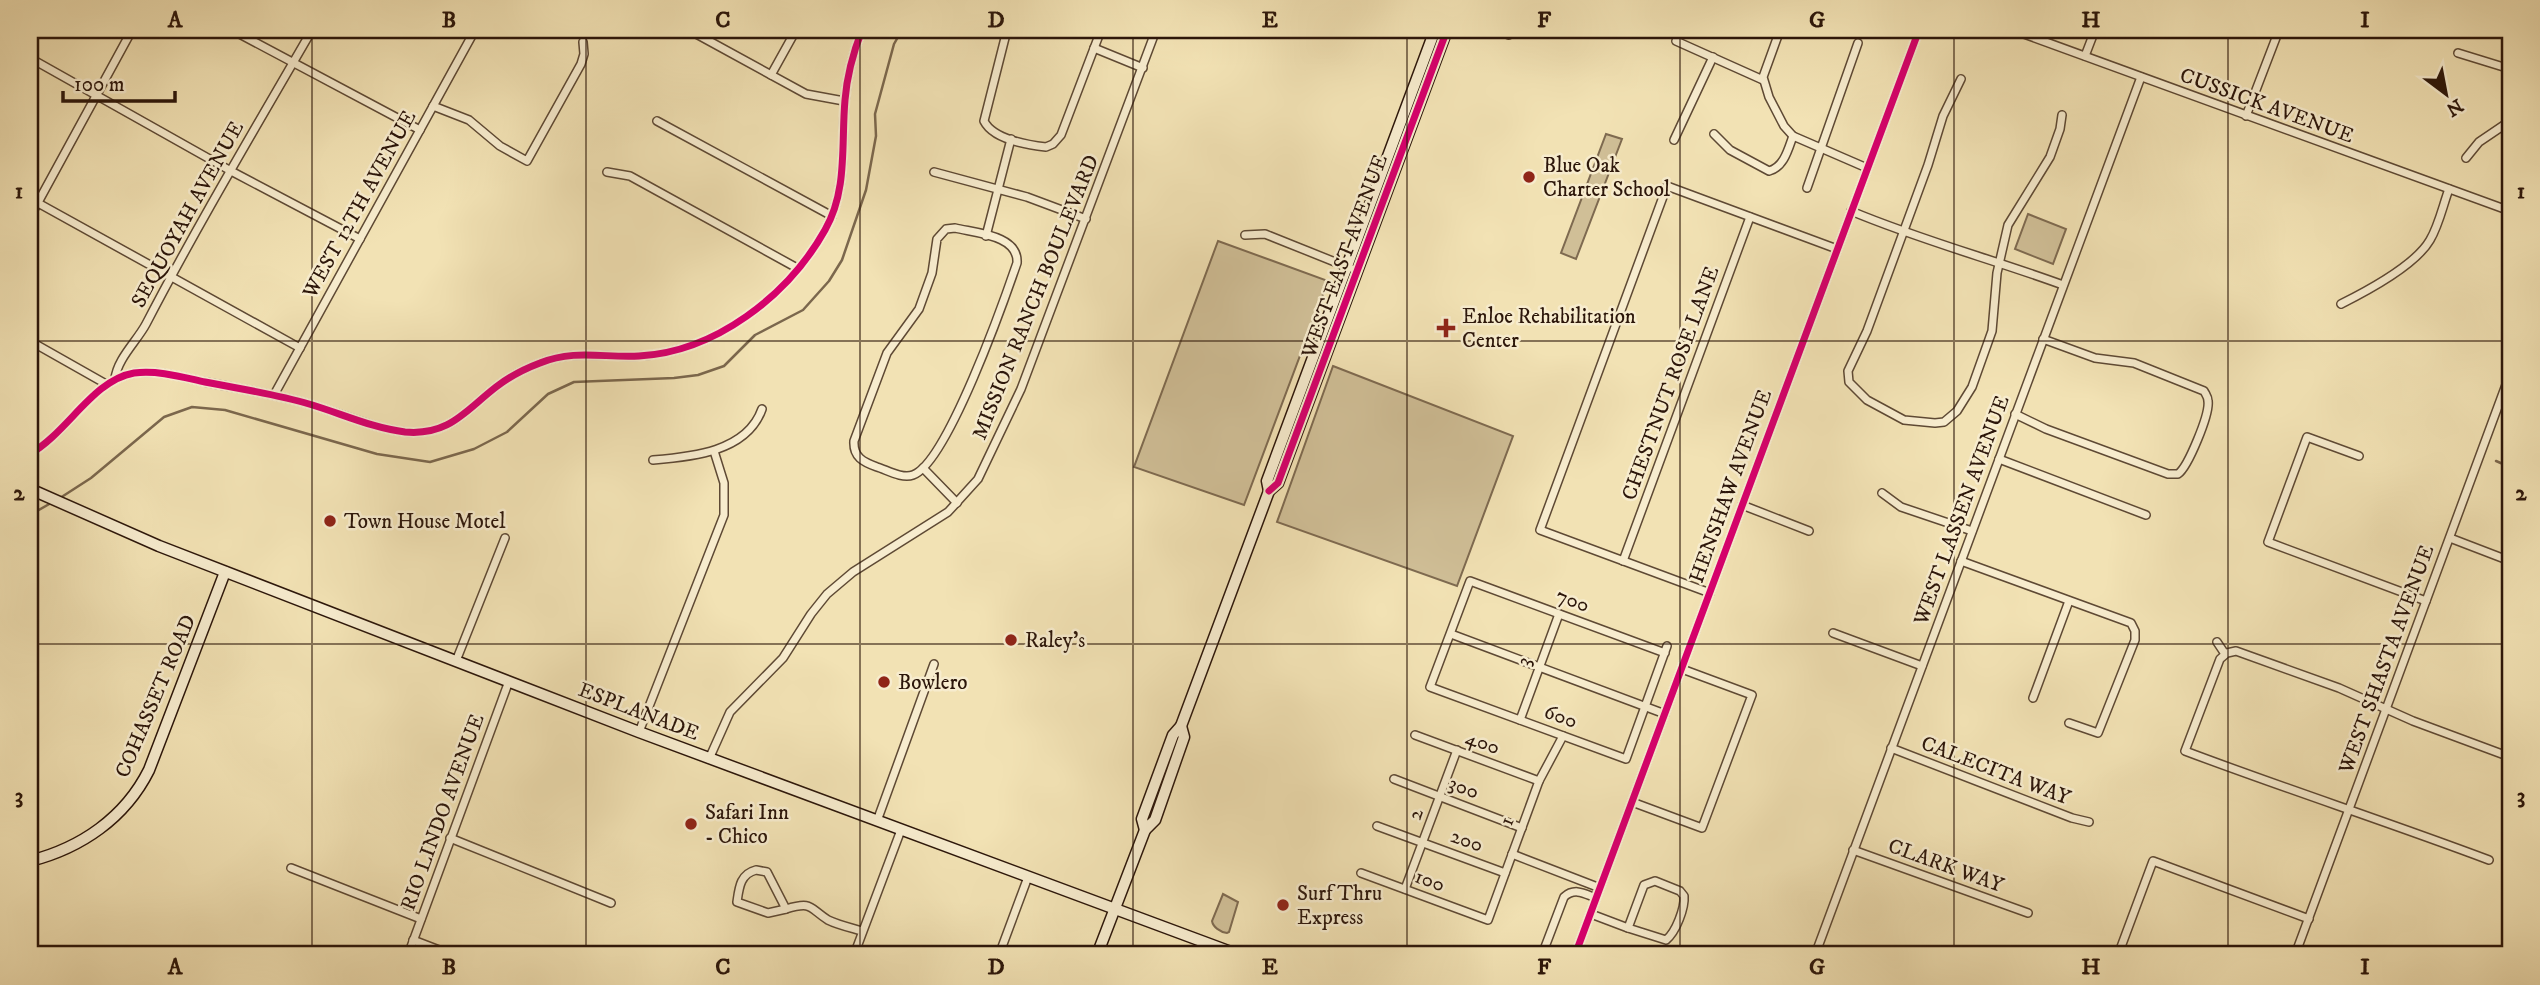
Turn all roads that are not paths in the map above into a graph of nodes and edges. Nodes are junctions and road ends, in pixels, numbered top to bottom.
1 (132, 30) edge
2 (232, 30) edge
3 (312, 30) edge
4 (475, 30) edge
5 (796, 30) edge
6 (862, 30) edge
7 (1007, 30) edge
8 (1101, 30) edge
9 (1156, 30) edge
10 (1435, 30) edge
11 (1447, 30) edge
12 (1496, 30) edge
13 (1511, 30) edge
14 (1780, 30) edge
15 (1919, 30) edge
16 (2013, 30) edge
17 (2095, 30) edge
18 (2279, 30) edge
19 (694, 31) edge
20 (1676, 41) dead end
21 (583, 43) dead end
22 (1858, 43) dead end
23 (1094, 48) junction
24 (2458, 53) dead end
25 (2085, 56) junction
26 (1713, 57) junction
27 (30, 58) edge
28 (293, 63) junction
29 (1143, 68) junction
30 (2510, 69) edge
31 (771, 75) junction
32 (2141, 77) junction
33 (1961, 79) dead end
34 (1763, 80) junction
35 (97, 95) junction
36 (844, 102) junction
37 (433, 107) junction
38 (2062, 115) dead end
39 (2246, 116) junction
40 (657, 121) dead end
41 (2510, 121) edge
42 (420, 130) junction
43 (1714, 134) dead end
44 (1793, 136) junction
45 (1011, 139) junction
46 (1674, 140) dead end
47 (1821, 148) junction
48 (2466, 158) dead end
49 (1867, 168) junction
50 (231, 171) junction
51 (607, 172) dead end
52 (934, 172) dead end
53 (1807, 188) dead end
54 (998, 189) junction
55 (2449, 189) junction
56 (38, 203) junction
57 (1851, 211) junction
58 (2510, 211) edge
59 (832, 216) junction
60 (30, 217) edge
61 (1750, 218) junction
62 (1086, 219) junction
63 (1903, 232) junction
64 (1245, 235) dead end
65 (986, 236) junction
66 (360, 239) junction
67 (1837, 249) junction
68 (1999, 263) junction
69 (797, 268) junction
70 (1352, 269) junction
71 (170, 276) junction
72 (2063, 285) junction
73 (2341, 304) dead end
74 (2043, 339) junction
75 (30, 341) edge
76 (300, 348) junction
77 (2510, 374) edge
78 (115, 379) junction
79 (106, 384) junction
80 (274, 395) junction
81 (762, 410) dead end
82 (2015, 414) junction
83 (714, 451) junction
84 (30, 454) edge
85 (2359, 456) dead end
86 (1998, 459) junction
87 (653, 460) dead end
88 (923, 468) junction
89 (30, 489) edge
90 (1882, 493) dead end
91 (957, 503) junction
92 (1742, 505) junction
93 (2146, 515) dead end
94 (1809, 531) dead end
95 (1972, 531) junction
96 (505, 538) dead end
97 (2450, 538) junction
98 (1623, 561) junction
99 (1961, 561) junction
100 (2510, 561) edge
101 (226, 572) junction
102 (1710, 593) junction
103 (2069, 601) junction
104 (2426, 601) junction
105 (1559, 614) junction
106 (1833, 633) dead end
107 (1451, 634) junction
108 (2217, 642) dead end
109 (1666, 650) joint
110 (2225, 654) junction
111 (456, 661) junction
112 (934, 664) dead end
113 (1922, 666) junction
114 (1539, 667) junction
115 (1682, 668) junction
116 (509, 681) junction
117 (2033, 698) dead end
118 (1645, 706) junction
119 (2386, 709) junction
120 (1665, 714) junction
121 (1520, 720) junction
122 (2069, 723) dead end
123 (639, 732) junction
124 (1415, 735) dead end
125 (1563, 736) junction
126 (1891, 748) junction
127 (1457, 750) junction
128 (2510, 757) edge
129 (709, 759) junction
130 (1394, 779) dead end
131 (1539, 781) junction
132 (1440, 797) junction
133 (1632, 802) junction
134 (2349, 809) junction
135 (877, 821) junction
136 (2089, 822) dead end
137 (1377, 826) dead end
138 (1522, 828) junction
139 (901, 830) junction
140 (450, 838) junction
141 (1423, 844) junction
142 (1853, 850) junction
143 (1512, 854) junction
144 (2490, 860) dead end
145 (30, 861) edge
146 (291, 867) dead end
147 (1361, 873) dead end
148 (1506, 873) junction
149 (1028, 877) junction
150 (1600, 888) junction
151 (1405, 889) junction
152 (1596, 898) junction
153 (611, 902) dead end
154 (786, 909) junction
155 (1115, 909) junction
156 (2028, 913) dead end
157 (1591, 914) junction
158 (421, 919) junction
159 (2309, 919) junction
160 (1488, 920) joint
161 (1628, 928) junction
162 (862, 931) junction
163 (413, 940) junction
164 (2296, 953) edge
165 (408, 955) edge
166 (452, 955) edge
167 (853, 955) edge
168 (999, 955) edge
169 (1097, 955) edge
170 (1239, 955) edge
171 (1545, 955) edge
172 (1575, 955) edge
173 (1815, 955) edge
174 (2119, 955) edge
175 (2310, 955) edge

1 - 35 street
2 - 28 street
3 - 28 street, SEQUOYAH AVENUE
4 - 37 street, WEST 12TH AVENUE
5 - 31 street
6 - 36 street
7 - 45 street
8 - 23 street
9 - 29 street, MISSION RANCH BOULEVARD
10 - 70 main road, WEST EAST AVENUE
11 - 70 main road, WEST EAST AVENUE
12 - 13 street
14 - 34 street
15 - 49 street, HENSHAW AVENUE
16 - 25 street, CUSSICK AVENUE
17 - 25 street
18 - 39 street
19 - 31 street
20 - 26 street
21 - 37 street
22 - 47 street
23 - 29 street
23 - 45 street
24 - 30 street
25 - 32 street, CUSSICK AVENUE
26 - 34 street
26 - 46 street
27 - 35 street
28 - 42 street
28 - 50 street, SEQUOYAH AVENUE
29 - 62 street, MISSION RANCH BOULEVARD
31 - 36 street
32 - 39 street, CUSSICK AVENUE
32 - 72 street, WEST LASSEN AVENUE
33 - 63 street
34 - 44 street
35 - 50 street
35 - 56 street
36 - 59 street
37 - 42 street, WEST 12TH AVENUE
38 - 68 street
39 - 55 street, CUSSICK AVENUE
40 - 59 street
41 - 48 street
42 - 66 street, WEST 12TH AVENUE
43 - 44 street
44 - 47 street
45 - 54 street
47 - 49 street
47 - 53 street
49 - 57 street, HENSHAW AVENUE
50 - 66 street
50 - 71 street, SEQUOYAH AVENUE
51 - 69 street
52 - 54 street
54 - 62 street
54 - 65 street
55 - 58 street, CUSSICK AVENUE
55 - 73 street
56 - 60 street
56 - 71 street
57 - 63 street
57 - 67 street, HENSHAW AVENUE
59 - 69 street
61 - 67 street
61 - 98 street, CHESTNUT ROSE LANE
61 - 98 street
62 - 91 street, MISSION RANCH BOULEVARD
63 - 68 street
63 - 68 street
64 - 70 street
65 - 88 street
65 - 88 street
66 - 76 street, WEST 12TH AVENUE
67 - 92 street, HENSHAW AVENUE
68 - 72 street
69 - 80 street
70 - 155 main road, WEST EAST AVENUE
71 - 76 street
71 - 78 street, SEQUOYAH AVENUE
72 - 74 street, WEST LASSEN AVENUE
74 - 82 street, WEST LASSEN AVENUE
74 - 82 street
75 - 79 street
76 - 80 street, WEST 12TH AVENUE
77 - 97 street, WEST SHASTA AVENUE
78 - 79 street
78 - 80 street
79 - 84 street
81 - 83 street
82 - 86 street, WEST LASSEN AVENUE
83 - 87 street
83 - 123 street
85 - 104 street
86 - 93 street
86 - 95 street, WEST LASSEN AVENUE
88 - 91 street
89 - 101 main road, ESPLANADE
90 - 95 street
91 - 129 street, MISSION RANCH BOULEVARD
92 - 94 street
92 - 102 street, HENSHAW AVENUE
95 - 99 street, WEST LASSEN AVENUE
96 - 111 street
97 - 100 street
97 - 104 street, WEST SHASTA AVENUE
98 - 102 street
99 - 103 street
99 - 113 street, WEST LASSEN AVENUE
101 - 111 main road, ESPLANADE
101 - 145 main road, COHASSET ROAD
102 - 115 street, HENSHAW AVENUE
103 - 117 street
103 - 122 street
104 - 119 street, WEST SHASTA AVENUE
105 - 107 street, 700
105 - 109 street, 700
105 - 114 street, 3
106 - 113 street
107 - 114 street, 600
107 - 121 street, 600
108 - 110 street
109 - 118 street, 600
110 - 119 street
110 - 134 street
111 - 116 main road, ESPLANADE
112 - 135 street
113 - 126 street, WEST LASSEN AVENUE
114 - 118 street, 600
114 - 121 street, 3
115 - 120 street, HENSHAW AVENUE
115 - 133 street
116 - 123 main road, ESPLANADE
116 - 140 street, RIO LINDO AVENUE
118 - 120 street, 600
118 - 125 street, 600
119 - 128 street
119 - 134 street, WEST SHASTA AVENUE
120 - 133 street, HENSHAW AVENUE
121 - 125 street, 600
123 - 129 main road, ESPLANADE
124 - 127 street, 400
125 - 131 street, 1
126 - 136 street, CALECITA WAY
126 - 142 street, WEST LASSEN AVENUE
127 - 131 street, 400
127 - 132 street, 2
129 - 135 main road, ESPLANADE
130 - 132 street, 300
131 - 138 street, 1
132 - 138 street, 300
132 - 141 street, 2
133 - 150 street, HENSHAW AVENUE
134 - 144 street
134 - 159 street, WEST SHASTA AVENUE
135 - 139 main road, ESPLANADE
137 - 141 street, 200
138 - 143 street, 1
139 - 149 main road, ESPLANADE
139 - 162 street
140 - 153 street
140 - 158 street, RIO LINDO AVENUE
141 - 148 street, 200
141 - 151 street, 2
142 - 156 street, CLARK WAY
142 - 173 street, WEST LASSEN AVENUE
143 - 148 street, 1
143 - 150 street
146 - 158 street
147 - 151 street, 100
148 - 160 street, 1
149 - 155 main road, ESPLANADE
149 - 168 street
150 - 152 street, HENSHAW AVENUE
151 - 160 street, 100
152 - 157 street, HENSHAW AVENUE
152 - 171 street
154 - 154 street
154 - 162 street
155 - 169 main road, WEST EAST AVENUE
155 - 170 main road, ESPLANADE
157 - 161 street
157 - 172 street, HENSHAW AVENUE
158 - 163 street, RIO LINDO AVENUE
159 - 164 street, WEST SHASTA AVENUE
159 - 174 street
161 - 161 street
162 - 167 street
163 - 165 street, RIO LINDO AVENUE
163 - 166 street
164 - 175 street

